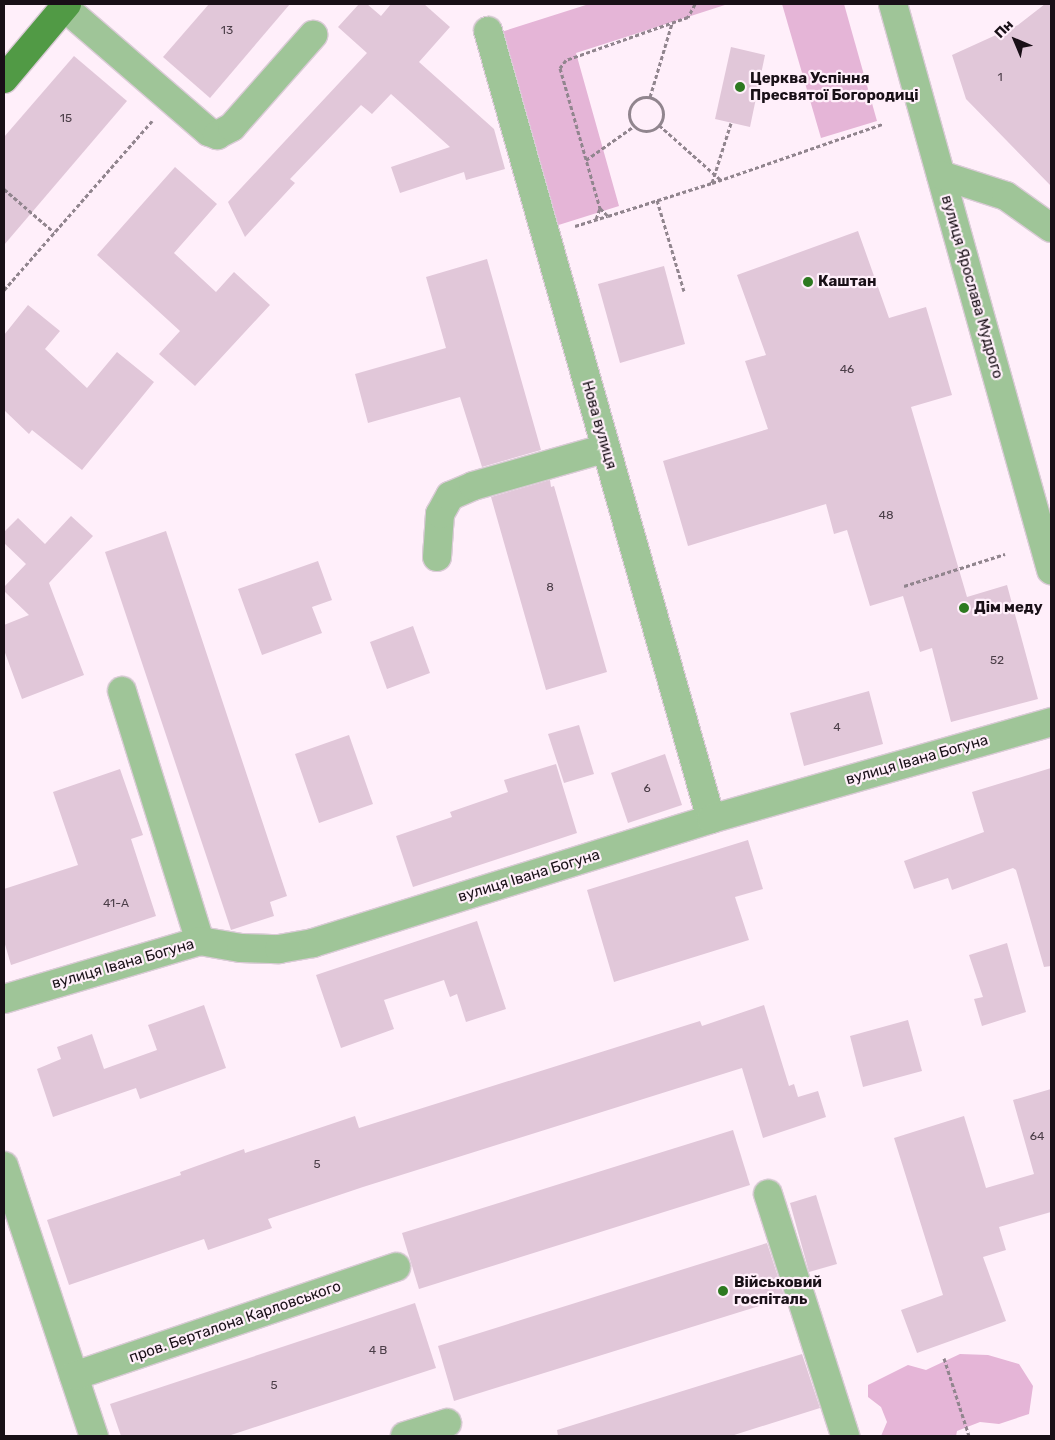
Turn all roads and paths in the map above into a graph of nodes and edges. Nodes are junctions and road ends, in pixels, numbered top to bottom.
1 (695, 4) edge
2 (893, 4) edge
3 (65, 5) edge
4 (673, 23) junction
5 (488, 31) dead end
6 (313, 35) dead end
7 (4, 78) edge
8 (650, 97) junction
9 (158, 113) dead end
10 (731, 123) dead end
11 (882, 124) dead end
12 (658, 125) junction
13 (634, 126) junction
14 (586, 160) junction
15 (715, 174) junction
16 (941, 176) junction
17 (721, 180) junction
18 (712, 183) junction
19 (4, 189) edge
20 (657, 200) junction
21 (600, 208) junction
22 (595, 220) dead end
23 (1051, 228) edge
24 (54, 232) junction
25 (4, 290) edge
26 (684, 291) dead end
27 (606, 448) junction
28 (1005, 554) dead end
29 (437, 557) dead end
30 (1051, 570) edge
31 (904, 586) dead end
32 (122, 691) dead end
33 (1051, 722) edge
34 (711, 819) junction
35 (200, 940) junction
36 (4, 999) edge
37 (4, 1166) edge
38 (768, 1194) dead end
39 (396, 1267) dead end
40 (944, 1358) dead end
41 (74, 1376) junction
42 (447, 1423) dead end
43 (94, 1436) edge
44 (405, 1436) edge
45 (845, 1436) edge
46 (969, 1436) edge

1 - 4 path
2 - 16 street, вулиця Ярослава Мудрого
3 - 6 street
3 - 7 main road
4 - 8 path
4 - 14 path
5 - 27 street, Нова вулиця
8 - 12 path
8 - 13 path
9 - 24 path
10 - 15 path
11 - 17 path
12 - 13 path
12 - 15 path
13 - 14 path
14 - 21 path
15 - 17 path
15 - 18 path
16 - 23 street
16 - 30 street, вулиця Ярослава Мудрого
17 - 18 path
18 - 20 path
19 - 24 path
20 - 21 path
20 - 26 path
21 - 22 path
24 - 25 path
27 - 29 street
27 - 34 street, Нова вулиця
28 - 31 path
32 - 35 street
33 - 34 street, вулиця Івана Богуна
34 - 35 street, вулиця Івана Богуна
35 - 36 street, вулиця Івана Богуна
37 - 41 street
38 - 45 street
39 - 41 street, пров. Берталона Карловського
40 - 46 path
41 - 43 street
42 - 44 street

